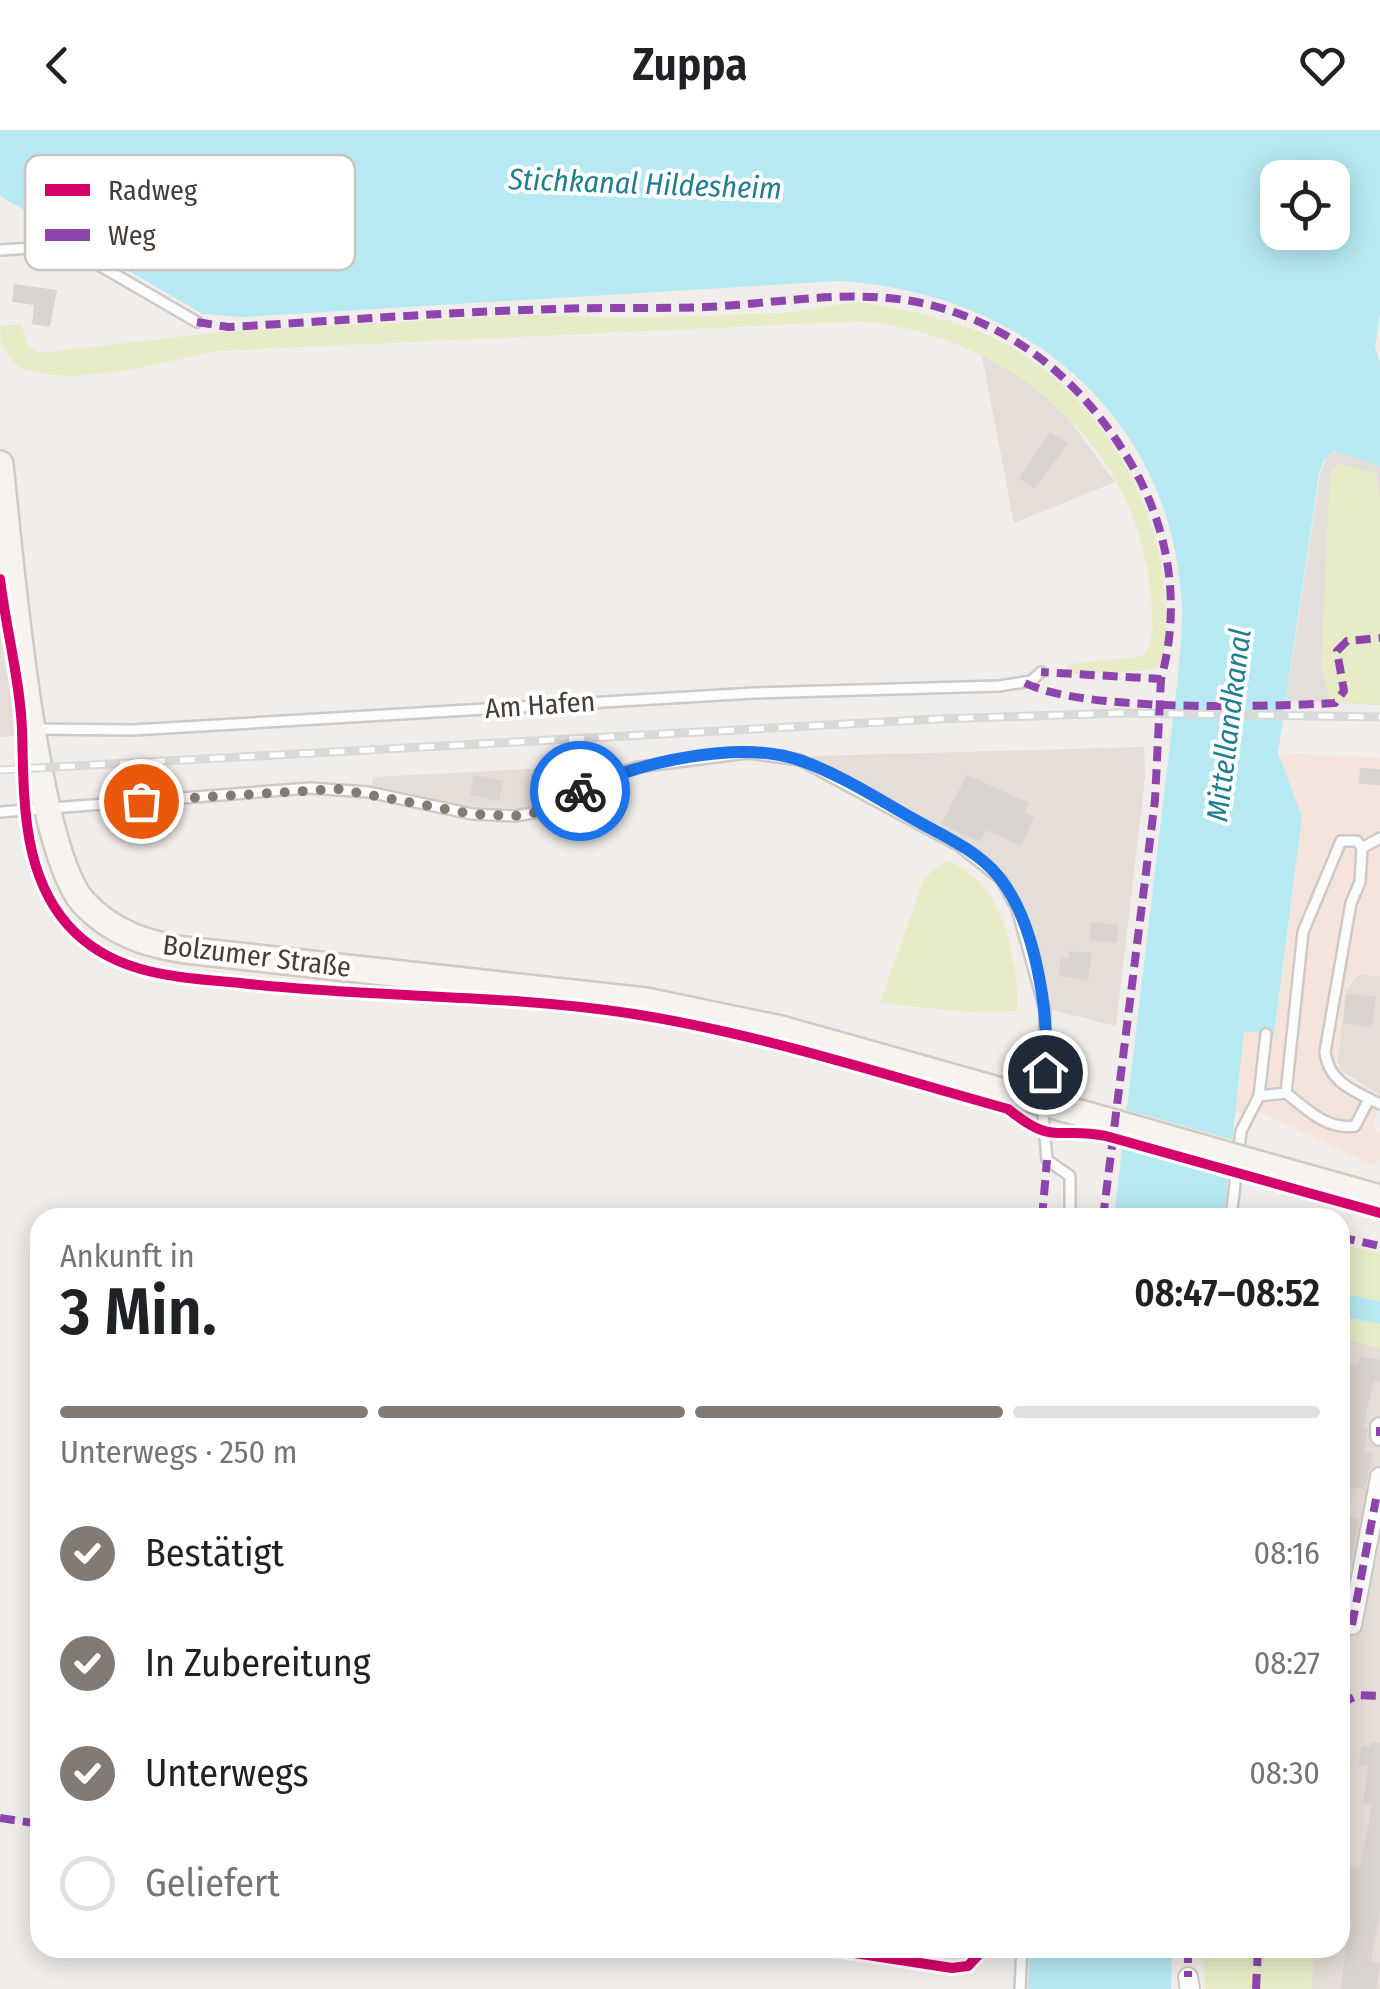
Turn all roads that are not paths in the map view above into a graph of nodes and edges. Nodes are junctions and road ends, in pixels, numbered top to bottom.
1 (25, 248) edge
2 (0, 250) edge
3 (107, 270) edge
4 (197, 322) dead end
5 (0, 464) edge
6 (8, 607) edge
7 (1042, 672) dead end
8 (35, 729) junction
9 (48, 809) junction
10 (0, 812) edge
11 (1380, 838) edge
12 (1362, 848) junction
13 (1266, 1034) dead end
14 (1286, 1093) junction
15 (1260, 1096) junction
16 (1370, 1099) junction
17 (1042, 1102) junction
18 (1380, 1104) edge
19 (1380, 1198) edge
20 (1070, 1208) edge
21 (1232, 1208) edge
22 (1380, 1427) edge
23 (1380, 1436) edge
24 (1380, 1477) edge
25 (1378, 1500) edge
26 (1352, 1625) dead end
27 (1022, 1958) edge
28 (1020, 1989) edge

1 - 2 lane
3 - 4 lane
5 - 6 main road, Bolzumer Straße
6 - 8 main road, Bolzumer Straße
7 - 8 lane, Am Hafen
8 - 9 main road, Bolzumer Straße
9 - 10 lane
9 - 17 main road, Bolzumer Straße
9 - 17 lane
11 - 12 lane
12 - 14 lane
12 - 16 lane
13 - 15 lane
14 - 15 lane
14 - 16 lane
15 - 21 lane
16 - 18 lane
17 - 19 main road, Bolzumer Straße, bridge
17 - 20 lane
22 - 23 street
24 - 25 street
25 - 26 street
27 - 28 lane

